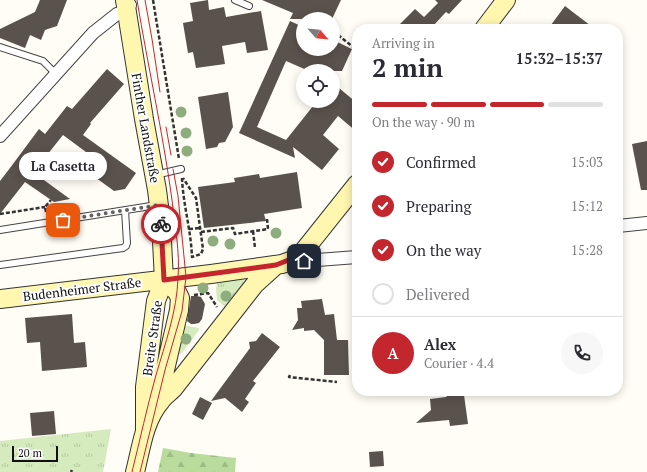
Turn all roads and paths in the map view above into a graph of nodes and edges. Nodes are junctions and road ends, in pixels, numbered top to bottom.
1 (153, 0) edge
2 (235, 0) edge
3 (506, 0) edge
4 (128, 4) edge
5 (249, 6) dead end
6 (488, 24) edge
7 (340, 37) edge
8 (352, 46) edge
9 (0, 47) edge
10 (56, 74) junction
11 (0, 136) edge
12 (181, 169) junction
13 (154, 175) junction
14 (182, 177) junction
15 (352, 190) edge
16 (51, 200) dead end
17 (159, 205) junction
18 (45, 207) junction
19 (125, 210) junction
20 (46, 211) dead end
21 (0, 214) edge
22 (267, 219) dead end
23 (647, 223) edge
24 (623, 225) edge
25 (200, 228) junction
26 (189, 229) junction
27 (0, 230) edge
28 (254, 231) junction
29 (201, 232) junction
30 (255, 248) dead end
31 (296, 257) junction
32 (352, 257) edge
33 (0, 265) edge
34 (276, 265) junction
35 (164, 280) junction
36 (192, 296) dead end
37 (0, 299) edge
38 (217, 308) dead end
39 (290, 375) dead end
40 (337, 382) dead end
41 (146, 387) junction
42 (160, 402) junction
43 (145, 431) junction
44 (135, 472) edge

1 - 12 path
2 - 5 lane
3 - 6 main road
4 - 10 street
4 - 13 main road, Finther Landstraße
7 - 8 path
9 - 10 lane
10 - 11 street
12 - 13 lane
12 - 14 path
13 - 17 main road, Finther Landstraße
14 - 25 path
14 - 26 path
15 - 31 main road
16 - 18 path
17 - 19 lane
17 - 35 main road, Finther Landstraße
18 - 20 path
18 - 21 path
19 - 27 lane
19 - 33 lane
22 - 28 path
23 - 24 street
25 - 26 path
25 - 29 path
26 - 29 path
28 - 29 path
28 - 30 path
31 - 32 street
31 - 34 main road
34 - 35 main road, Budenheimer Straße
34 - 42 main road, Breite Straße
35 - 37 main road, Budenheimer Straße
35 - 41 main road, Breite Straße
35 - 42 main road, Breite Straße
36 - 38 path
39 - 40 path
41 - 42 main road
41 - 43 main road, Breite Straße
42 - 43 main road, Breite Straße
43 - 44 main road, Breite Straße

